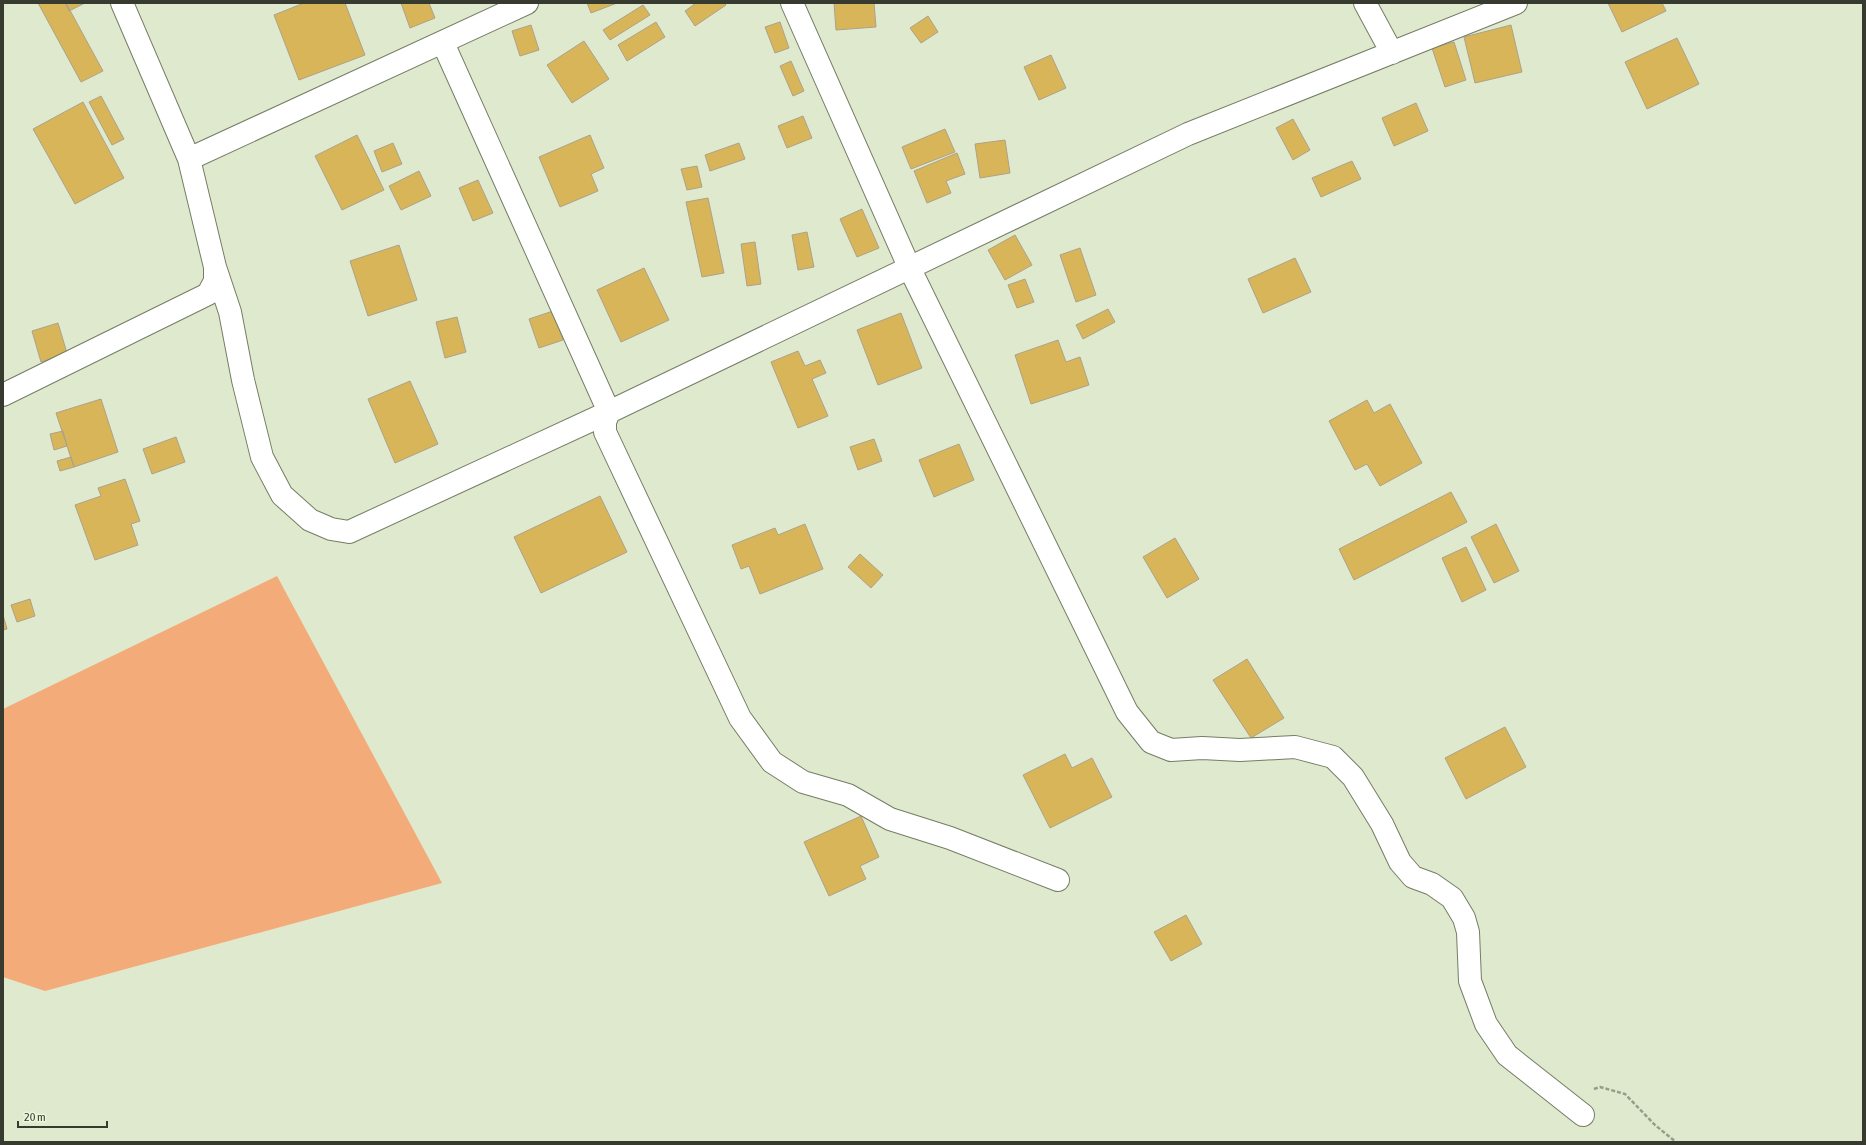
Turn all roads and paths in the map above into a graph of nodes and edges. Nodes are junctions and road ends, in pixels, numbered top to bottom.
1 (122, 3) edge
2 (527, 3) edge
3 (792, 3) edge
4 (1365, 3) edge
5 (1516, 3) edge
6 (444, 43) junction
7 (1392, 53) junction
8 (190, 159) junction
9 (215, 268) junction
10 (910, 269) junction
11 (3, 395) edge
12 (609, 412) junction
13 (1058, 880) dead end
14 (1563, 1099) junction
15 (1583, 1115) dead end
16 (1676, 1142) edge

1 - 8 street
2 - 6 street
3 - 10 street
4 - 7 street
5 - 7 street
6 - 8 street
6 - 12 street
7 - 10 street
8 - 9 street
9 - 11 street
9 - 12 street
10 - 12 street
10 - 14 street
12 - 13 street
14 - 15 street
14 - 16 path

